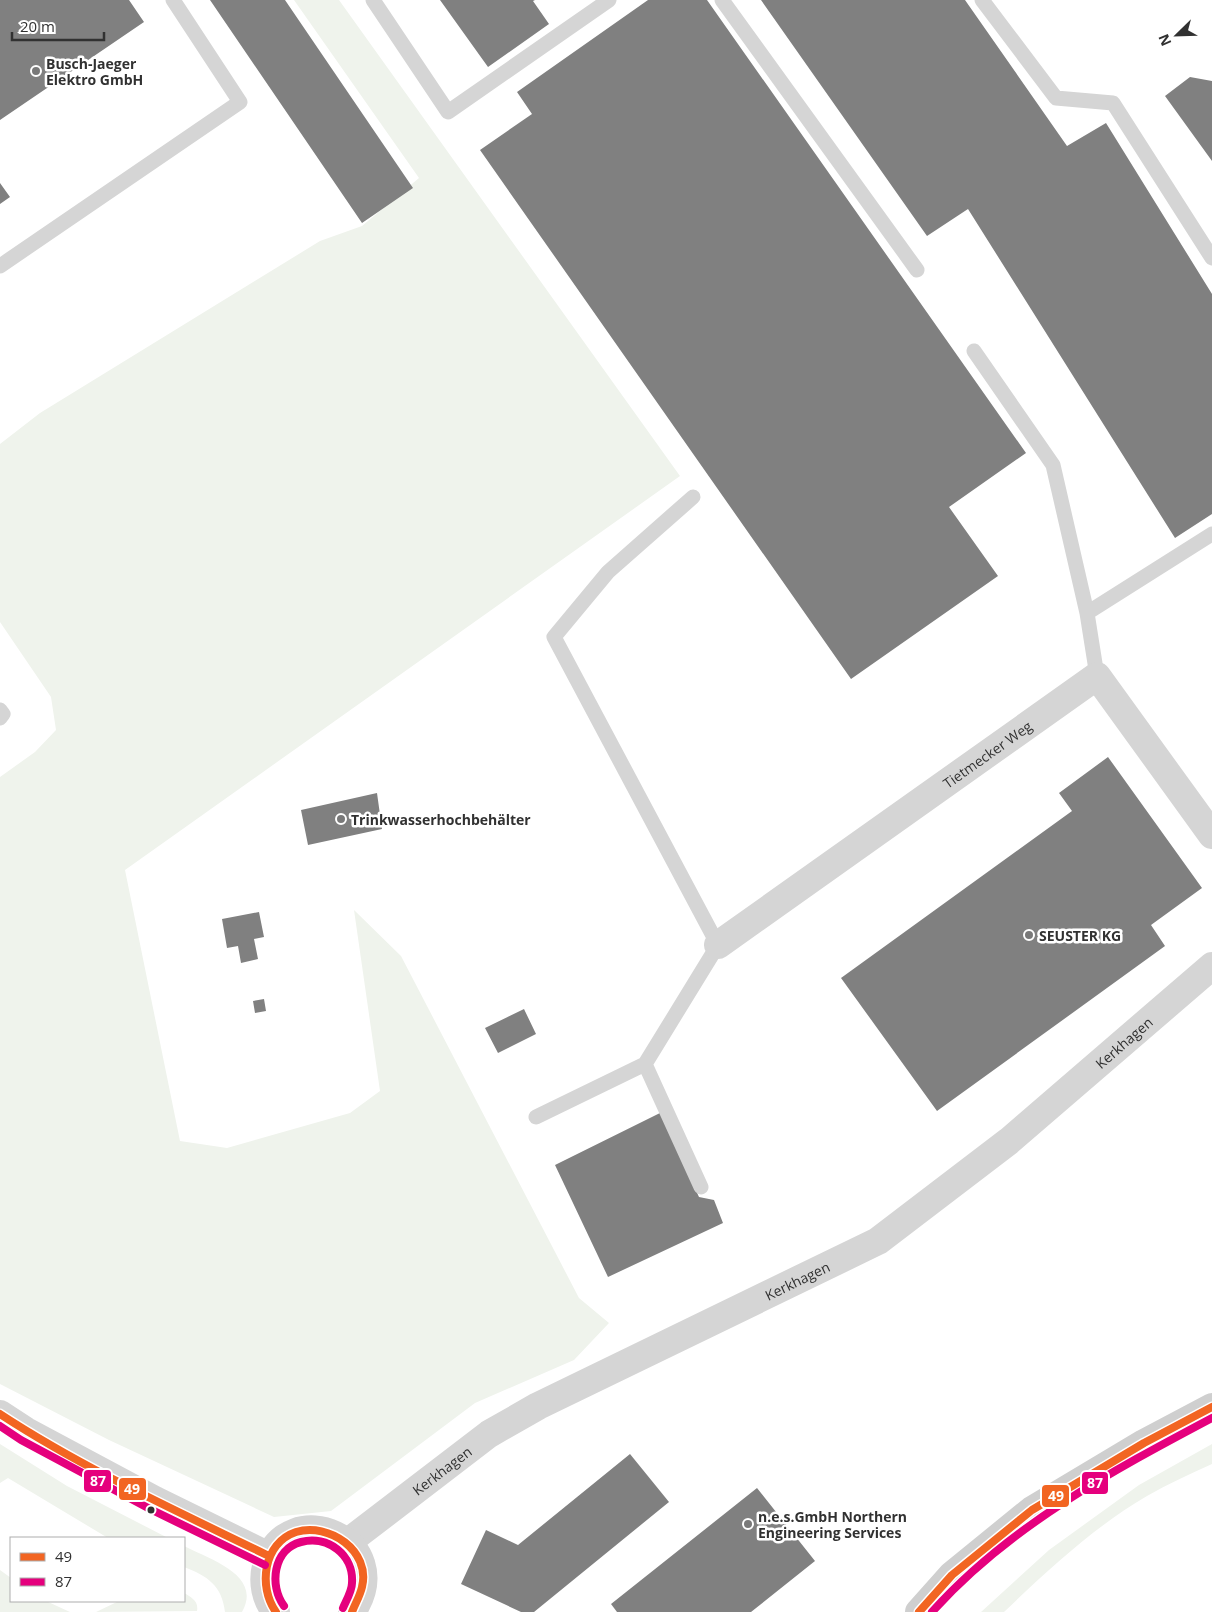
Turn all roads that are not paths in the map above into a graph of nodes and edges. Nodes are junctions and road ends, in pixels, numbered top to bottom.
1 (173, 0) edge
2 (373, 0) edge
3 (609, 0) edge
4 (722, 0) edge
5 (982, 0) edge
6 (1212, 258) edge
7 (0, 266) edge
8 (917, 270) dead end
9 (974, 351) dead end
10 (693, 497) dead end
11 (1212, 534) edge
12 (1088, 614) junction
13 (1097, 676) junction
14 (0, 710) edge
15 (0, 718) edge
16 (1212, 835) edge
17 (718, 945) junction
18 (1212, 966) edge
19 (644, 1064) junction
20 (536, 1117) dead end
21 (701, 1187) dead end
22 (1212, 1407) edge
23 (0, 1414) edge
24 (348, 1542) junction
25 (269, 1556) junction
26 (276, 1612) edge
27 (353, 1612) edge
28 (919, 1612) edge

1 - 7 lane
2 - 3 lane
4 - 8 lane
5 - 6 lane
9 - 12 lane
10 - 17 lane
11 - 12 lane
12 - 13 lane
13 - 16 street
13 - 17 street, Tietmecker Weg
14 - 15 lane
17 - 19 lane
18 - 24 street, Kerkhagen
19 - 20 lane
19 - 21 lane
22 - 28 main road
23 - 25 street
24 - 25 street
24 - 27 street
25 - 26 street

